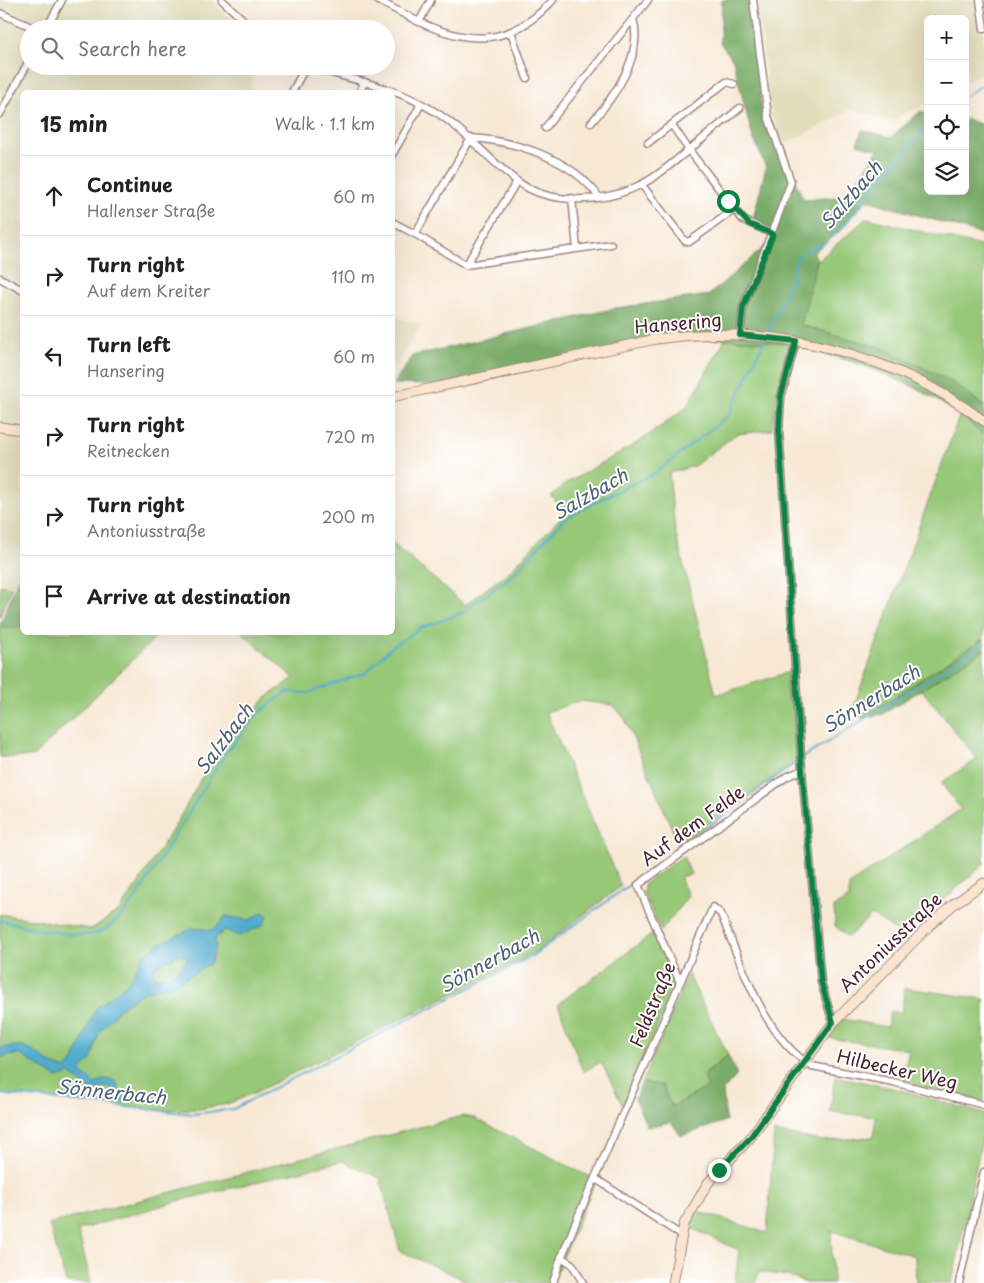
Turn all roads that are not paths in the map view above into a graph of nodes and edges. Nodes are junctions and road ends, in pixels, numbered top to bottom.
1 (62, 0) edge
2 (222, 0) edge
3 (377, 0) edge
4 (431, 0) edge
5 (553, 0) edge
6 (648, 0) edge
7 (753, 0) edge
8 (980, 0) edge
9 (0, 13) edge
10 (633, 19) junction
11 (51, 20) edge
12 (244, 20) edge
13 (20, 22) edge
14 (419, 22) junction
15 (984, 29) edge
16 (511, 32) junction
17 (21, 75) edge
18 (302, 75) edge
19 (340, 75) edge
20 (528, 78) dead end
21 (365, 82) junction
22 (734, 84) dead end
23 (293, 90) edge
24 (360, 90) edge
25 (385, 90) edge
26 (395, 94) edge
27 (421, 104) junction
28 (740, 108) dead end
29 (0, 114) edge
30 (591, 123) dead end
31 (672, 125) junction
32 (545, 128) dead end
33 (471, 138) junction
34 (648, 143) dead end
35 (395, 150) edge
36 (689, 150) junction
37 (517, 181) junction
38 (642, 185) junction
39 (599, 197) junction
40 (572, 198) junction
41 (735, 209) junction
42 (395, 224) edge
43 (415, 234) junction
44 (773, 234) junction
45 (611, 244) dead end
46 (576, 249) junction
47 (466, 265) junction
48 (0, 278) edge
49 (20, 289) edge
50 (740, 335) junction
51 (796, 341) junction
52 (395, 396) edge
53 (984, 420) edge
54 (0, 427) edge
55 (20, 430) edge
56 (802, 767) junction
57 (984, 883) edge
58 (680, 980) junction
59 (833, 1022) junction
60 (804, 1062) junction
61 (984, 1106) edge
62 (984, 1172) edge
63 (596, 1179) junction
64 (680, 1235) junction
65 (561, 1257) junction
66 (553, 1283) edge
67 (583, 1283) edge
68 (673, 1283) edge
69 (959, 1283) edge

1 - 11 street
2 - 12 street
3 - 14 street
4 - 14 street
5 - 16 street
6 - 10 street
7 - 44 street
8 - 15 street
9 - 13 street
10 - 30 street
10 - 32 street
14 - 16 street
16 - 20 street
17 - 29 street
18 - 23 street
19 - 21 street
21 - 24 street
21 - 25 street
22 - 31 street
26 - 27 street
27 - 33 street
27 - 35 street
28 - 36 street
31 - 34 street
31 - 36 street
33 - 37 street
33 - 39 street
33 - 43 street
36 - 38 street
36 - 41 street
37 - 40 street
37 - 47 street
38 - 39 street
38 - 41 street
39 - 40 street
40 - 46 street
41 - 44 street
42 - 43 street
43 - 47 street
44 - 50 street
45 - 46 street
46 - 47 street
48 - 49 street
50 - 51 street, Hansering
50 - 52 street, Hansering
51 - 53 street, Hansering
51 - 56 street
54 - 55 street
56 - 58 street, Auf dem Felde
56 - 59 street
57 - 59 street, Antoniusstraße
58 - 60 street, Feldstraße
58 - 63 street, Feldstraße
59 - 60 street, Antoniusstraße
60 - 61 street, Hilbecker Weg
60 - 64 street, Antoniusstraße
62 - 69 street
63 - 64 street
63 - 65 street, Feldstraße
64 - 68 street, Antoniusstraße
65 - 66 street, Feldstraße
65 - 67 street

